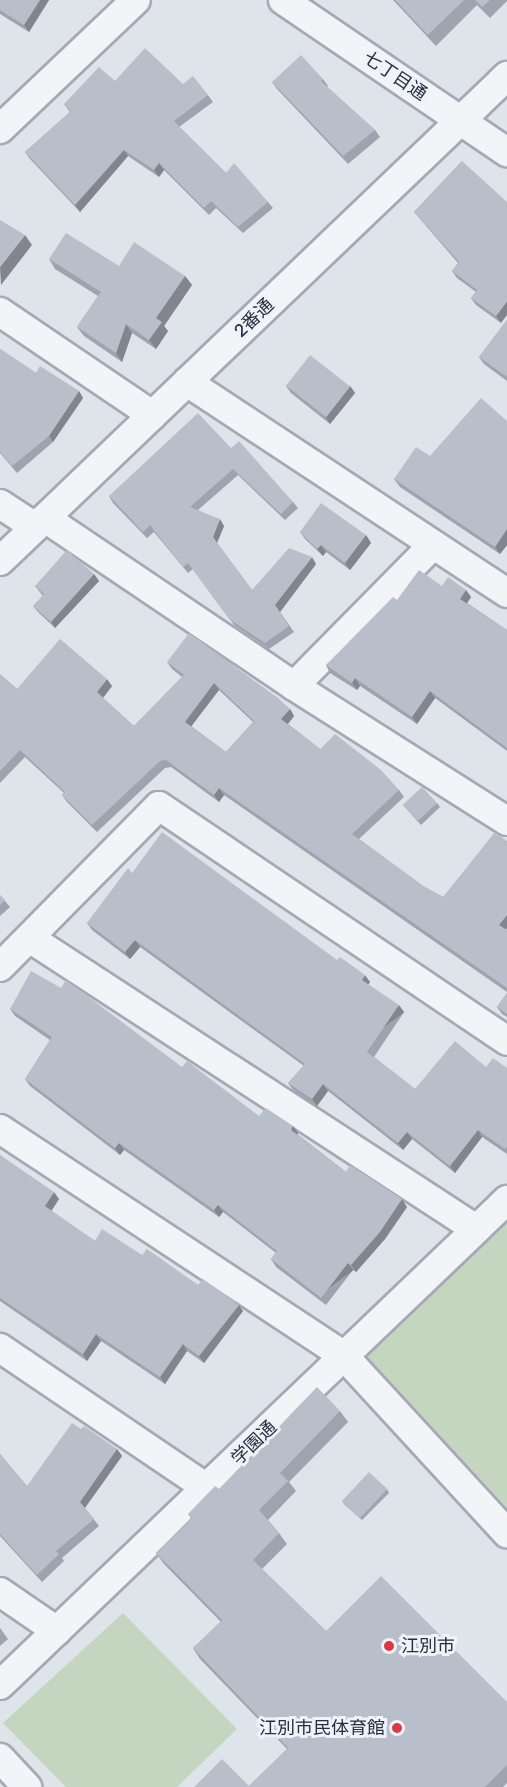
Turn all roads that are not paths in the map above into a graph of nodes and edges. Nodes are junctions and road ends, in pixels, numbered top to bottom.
1 (136, 0) edge
2 (283, 0) edge
3 (507, 76) edge
4 (3, 120) edge
5 (460, 120) junction
6 (507, 152) edge
7 (0, 312) edge
8 (187, 382) junction
9 (152, 415) junction
10 (0, 504) edge
11 (40, 523) junction
12 (433, 544) junction
13 (0, 561) edge
14 (507, 593) edge
15 (294, 686) junction
16 (507, 821) edge
17 (31, 939) junction
18 (0, 967) edge
19 (507, 1041) edge
20 (0, 1129) edge
21 (507, 1200) edge
22 (476, 1229) junction
23 (0, 1348) edge
24 (344, 1356) junction
25 (207, 1488) junction
26 (507, 1533) edge
27 (0, 1592) edge
28 (57, 1631) junction
29 (0, 1685) edge
30 (0, 1758) edge
31 (27, 1787) edge

1 - 4 street
2 - 5 street, 七丁目通
3 - 5 street, 2番通
5 - 6 street, 七丁目通
5 - 8 street, 2番通
7 - 9 street
8 - 9 street, 2番通
8 - 12 street
9 - 11 street, 2番通
10 - 11 street
11 - 13 street, 2番通
11 - 15 street
12 - 14 street
12 - 15 street
15 - 16 street
17 - 18 street
17 - 19 street
17 - 22 street
20 - 24 street
21 - 22 street, 学園通
22 - 24 street, 学園通
23 - 25 street
24 - 25 street, 学園通
24 - 26 street
25 - 28 street, 学園通
27 - 28 street
28 - 29 street, 学園通
30 - 31 street

